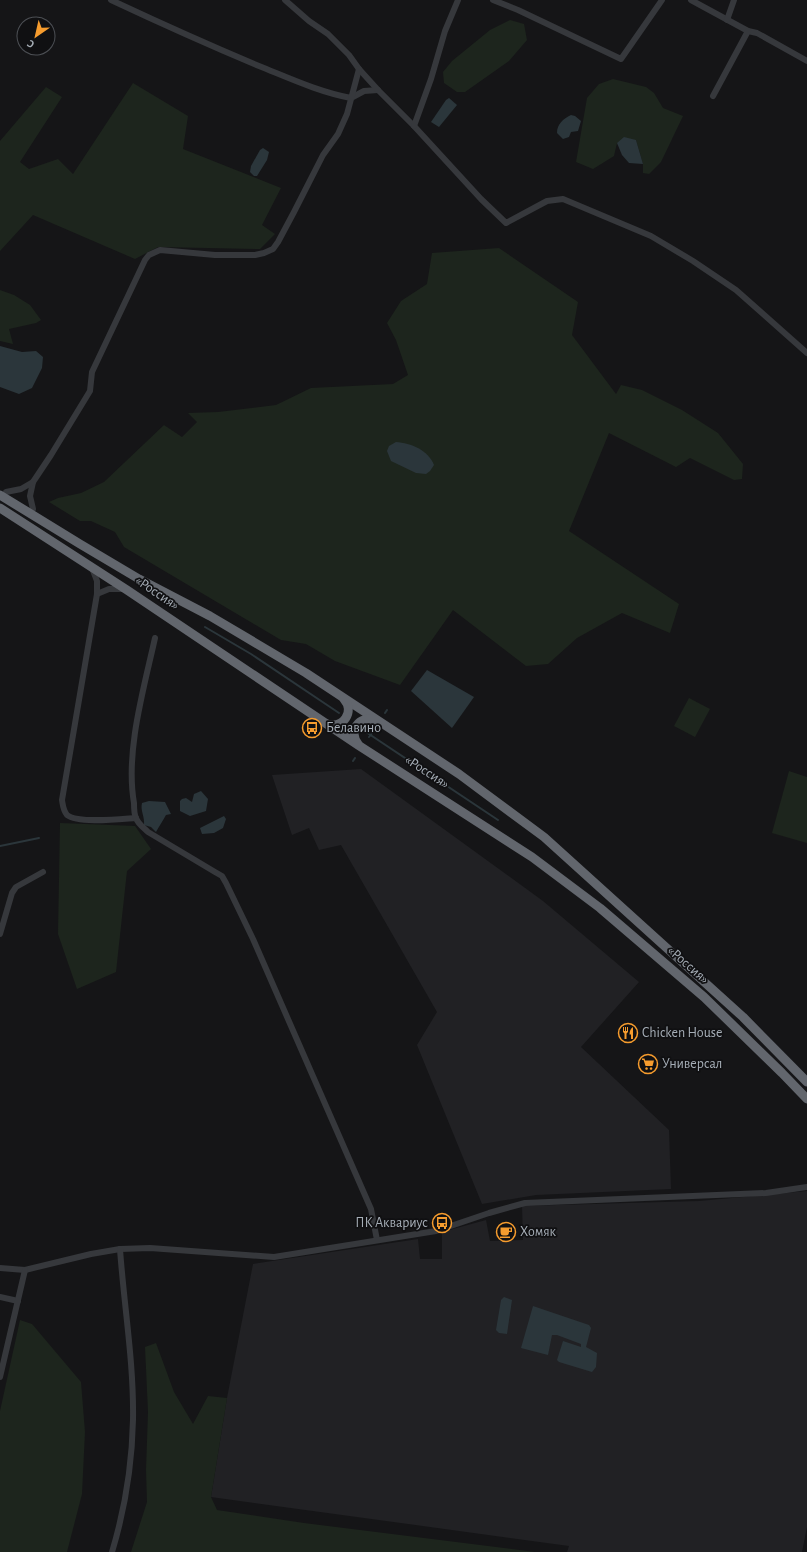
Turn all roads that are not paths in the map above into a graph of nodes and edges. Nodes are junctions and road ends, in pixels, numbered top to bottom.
1 (111, 0) edge
2 (285, 0) edge
3 (458, 0) edge
4 (493, 0) edge
5 (662, 0) edge
6 (691, 0) edge
7 (734, 0) edge
8 (727, 20) junction
9 (748, 31) junction
10 (807, 61) edge
11 (358, 69) junction
12 (378, 90) junction
13 (713, 96) dead end
14 (351, 98) junction
15 (414, 126) junction
16 (807, 353) edge
17 (33, 482) junction
18 (2, 492) edge
19 (0, 508) edge
20 (33, 509) junction
21 (91, 566) junction
22 (140, 579) junction
23 (126, 590) junction
24 (97, 594) junction
25 (155, 638) dead end
26 (342, 696) junction
27 (378, 721) junction
28 (328, 724) junction
29 (358, 745) junction
30 (136, 818) junction
31 (44, 872) dead end
32 (0, 908) edge
33 (7, 910) junction
34 (0, 934) edge
35 (691, 986) junction
36 (807, 1082) edge
37 (807, 1099) edge
38 (807, 1106) edge
39 (807, 1187) edge
40 (377, 1240) junction
41 (120, 1250) junction
42 (0, 1268) edge
43 (25, 1270) junction
44 (0, 1297) edge
45 (18, 1301) junction
46 (2, 1356) edge
47 (0, 1377) edge
48 (112, 1552) edge

1 - 14 street
2 - 11 street
3 - 15 street
4 - 5 street
6 - 8 street
7 - 8 street
8 - 9 street
9 - 10 street
9 - 13 street
11 - 12 street
11 - 14 street
12 - 14 street
12 - 15 street
14 - 17 street
15 - 16 street
17 - 18 street
17 - 20 street
18 - 20 highway
18 - 22 highway, «Россия»
19 - 21 highway, «Россия»
20 - 22 highway
21 - 23 highway, «Россия»
21 - 24 street
22 - 26 highway, «Россия»
23 - 24 street
23 - 28 highway, «Россия»
24 - 30 street
25 - 30 street
26 - 27 highway, «Россия»
26 - 28 highway
27 - 29 highway
27 - 36 highway, «Россия»
28 - 29 highway, «Россия»
29 - 35 highway, «Россия»
30 - 40 street
31 - 33 street
32 - 33 street
33 - 34 street
35 - 37 highway, «Россия»
35 - 38 highway
39 - 40 street
40 - 41 street
41 - 43 street
41 - 48 street
42 - 43 street
43 - 45 street
44 - 45 street
45 - 46 street
46 - 47 street

